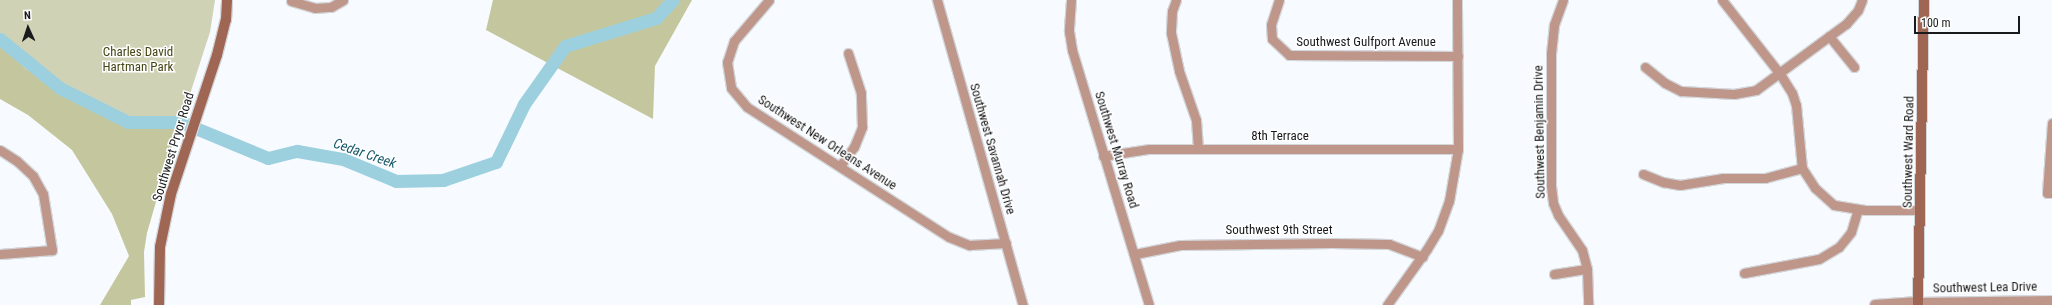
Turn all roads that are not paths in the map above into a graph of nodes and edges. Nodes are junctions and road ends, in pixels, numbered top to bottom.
1 (227, 0) edge
2 (343, 0) edge
3 (769, 0) edge
4 (937, 0) edge
5 (1071, 0) edge
6 (1176, 0) edge
7 (1279, 0) edge
8 (1457, 0) edge
9 (1564, 0) edge
10 (1722, 0) edge
11 (1862, 0) edge
12 (1924, 0) edge
13 (291, 1) dead end
14 (1829, 36) junction
15 (848, 53) dead end
16 (1458, 56) junction
17 (1645, 67) dead end
18 (1854, 67) dead end
19 (1780, 74) junction
20 (2052, 123) edge
21 (1198, 149) junction
22 (1458, 149) junction
23 (0, 150) edge
24 (1103, 156) junction
25 (840, 166) junction
26 (1802, 168) junction
27 (1643, 174) dead end
28 (2050, 193) edge
29 (1858, 209) junction
30 (1920, 210) junction
31 (1006, 243) junction
32 (0, 254) edge
33 (1135, 254) junction
34 (1423, 256) junction
35 (1587, 269) junction
36 (1744, 272) dead end
37 (1554, 274) dead end
38 (2052, 300) edge
39 (1918, 304) edge
40 (159, 305) edge
41 (1023, 305) edge
42 (1149, 305) edge
43 (1387, 305) edge
44 (1588, 305) edge
45 (1874, 305) edge

1 - 40 main road, Southwest Pryor Road
2 - 13 street
3 - 25 street, Southwest New Orleans Avenue
4 - 31 street, Southwest Savannah Drive
5 - 24 street, Southwest Murray Road
6 - 21 street
7 - 16 street, Southwest Gulfport Avenue
8 - 16 street
9 - 35 street, Southwest Benjamin Drive
10 - 19 street
11 - 14 street
12 - 30 main road, Southwest Ward Road
14 - 18 street
14 - 19 street
15 - 25 street
16 - 22 street
17 - 19 street
19 - 26 street
20 - 28 street
21 - 22 street, 8th Terrace
21 - 24 street, 8th Terrace
22 - 34 street
23 - 32 street
24 - 33 street, Southwest Murray Road
25 - 31 street, Southwest New Orleans Avenue
26 - 27 street
26 - 29 street
29 - 30 street
29 - 36 street
30 - 39 main road, Southwest Ward Road
31 - 41 street, Southwest Savannah Drive
33 - 34 street, Southwest 9th Street
33 - 42 street, Southwest Murray Road
34 - 43 street
35 - 37 street
35 - 44 street, Southwest Benjamin Drive
38 - 39 street, Southwest Lea Drive
39 - 45 street

